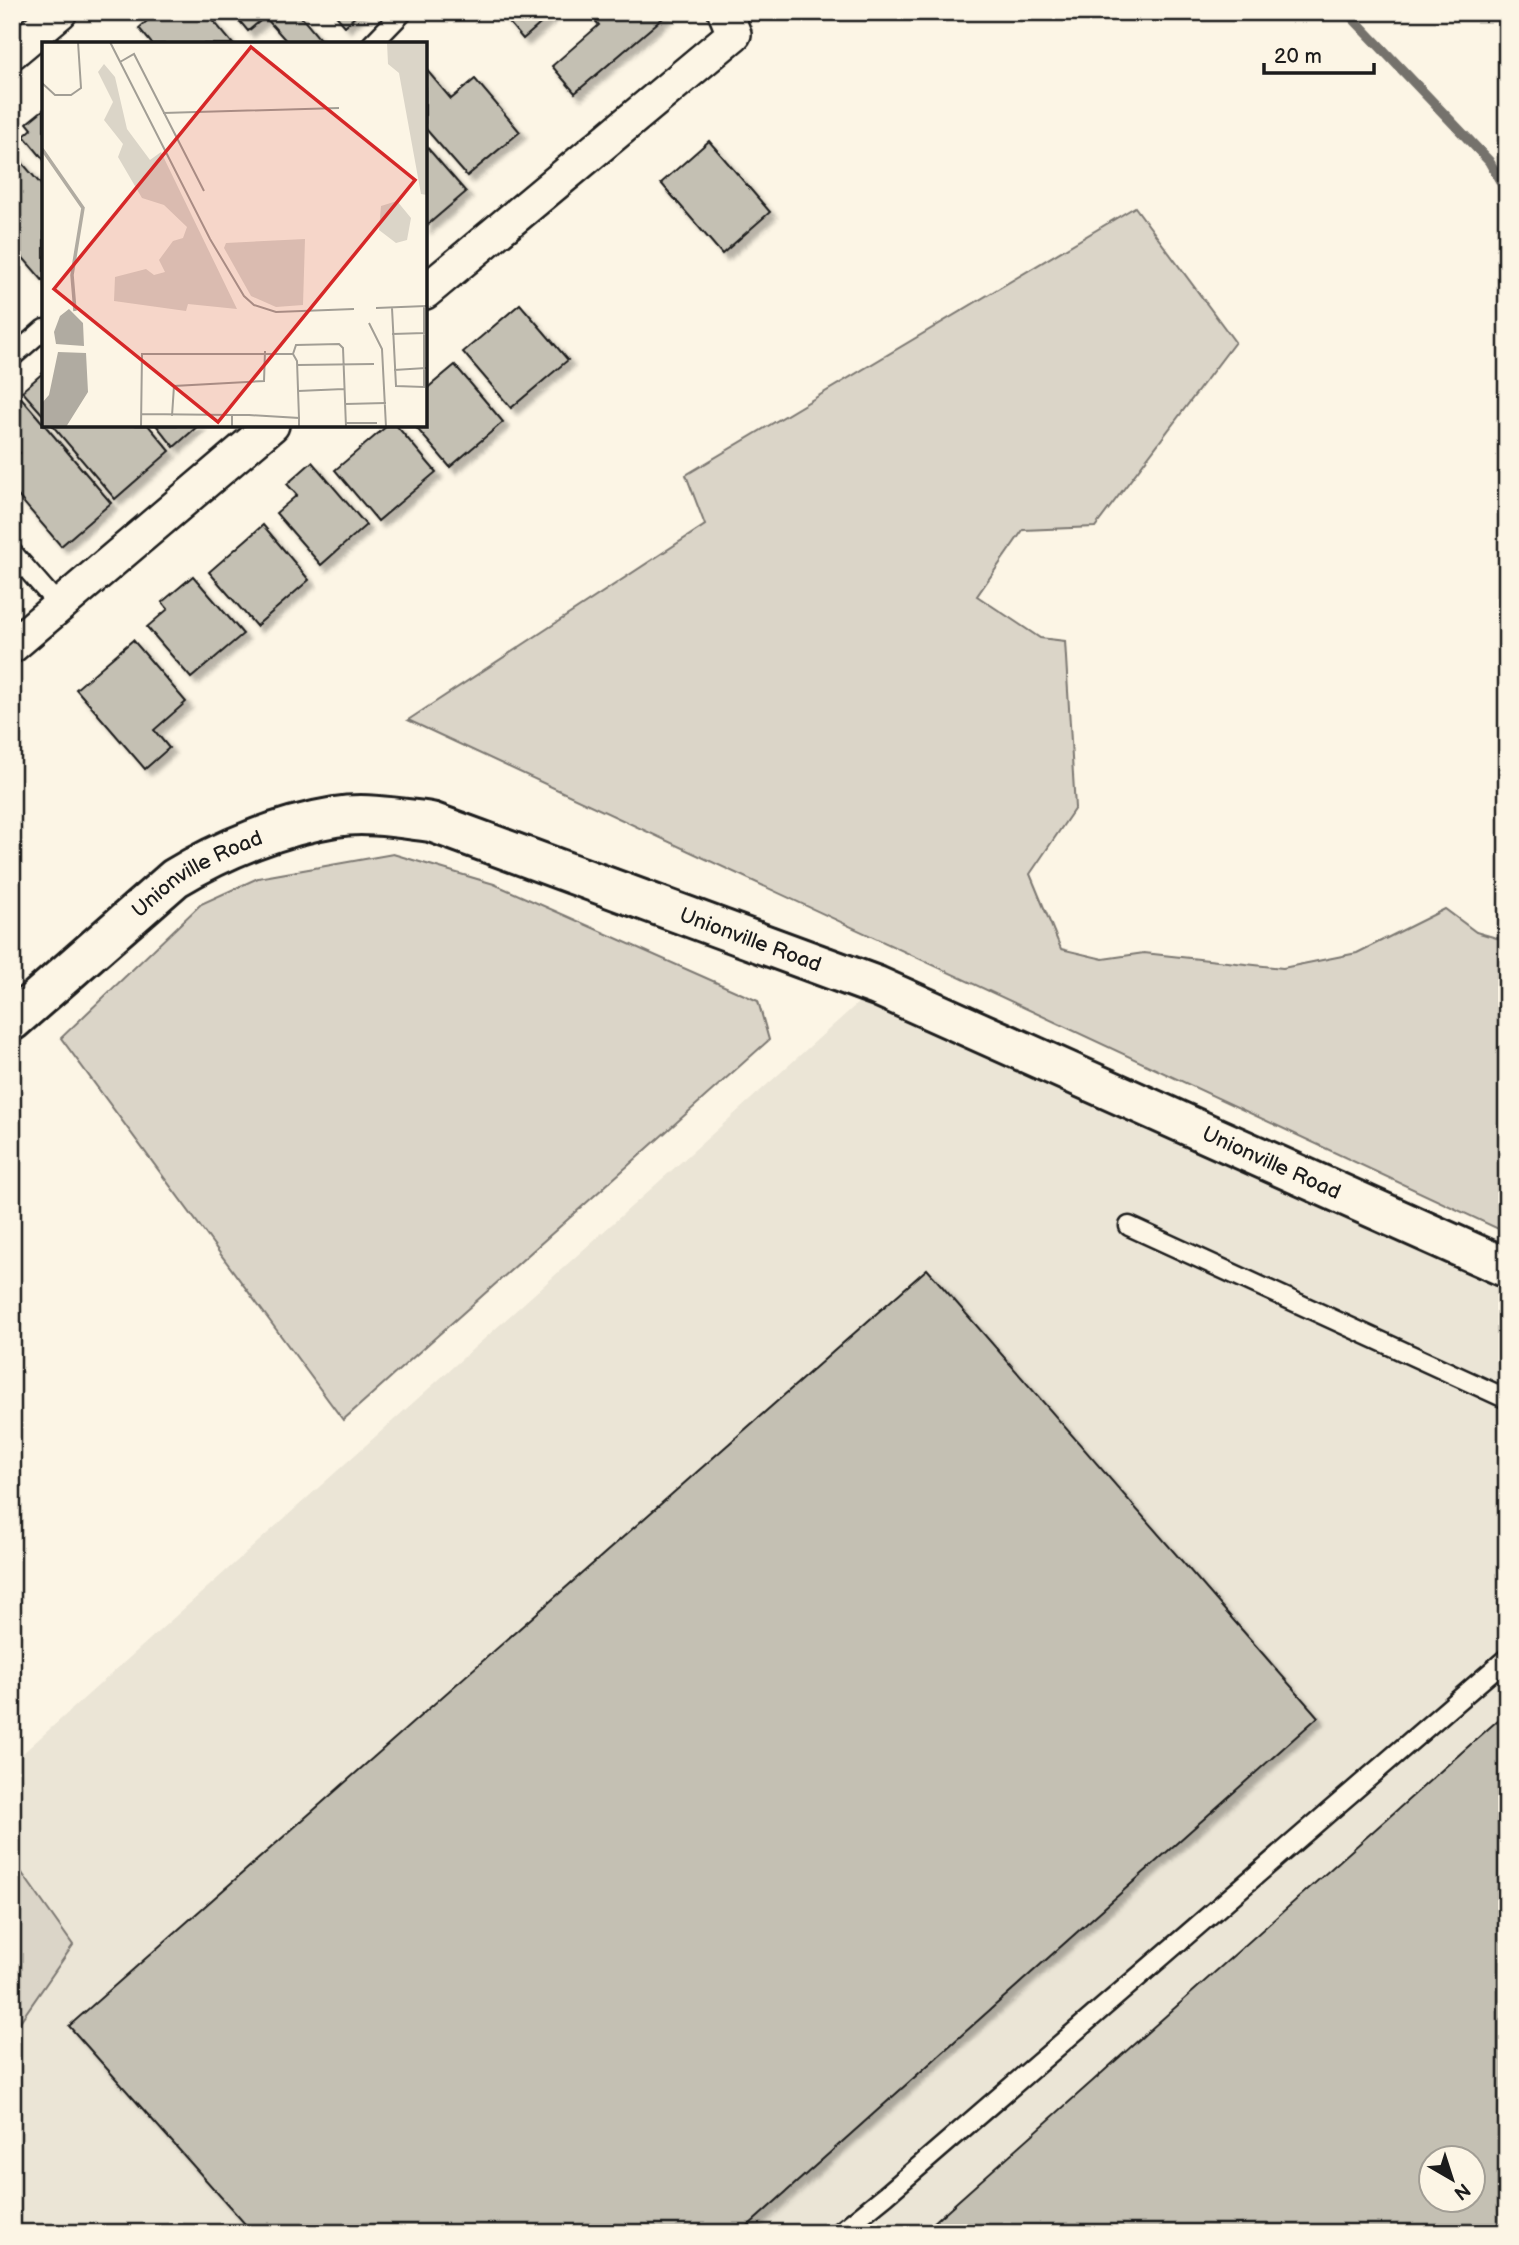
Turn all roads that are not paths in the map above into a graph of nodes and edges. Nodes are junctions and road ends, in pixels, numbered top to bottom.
1 (60, 12) edge
2 (403, 12) edge
3 (725, 12) edge
4 (374, 42) edge
5 (12, 52) edge
6 (427, 290) edge
7 (42, 331) edge
8 (12, 357) edge
9 (270, 427) edge
10 (12, 552) edge
11 (61, 608) junction
12 (12, 646) edge
13 (12, 1021) edge
14 (1129, 1226) dead end
15 (1507, 1268) edge
16 (1507, 1399) edge
17 (1507, 1658) edge
18 (839, 2233) edge

1 - 5 street
2 - 4 lane
3 - 6 street
7 - 8 lane
9 - 11 street
10 - 11 lane
11 - 12 street
13 - 15 street, Unionville Road
14 - 16 lane
17 - 18 lane

